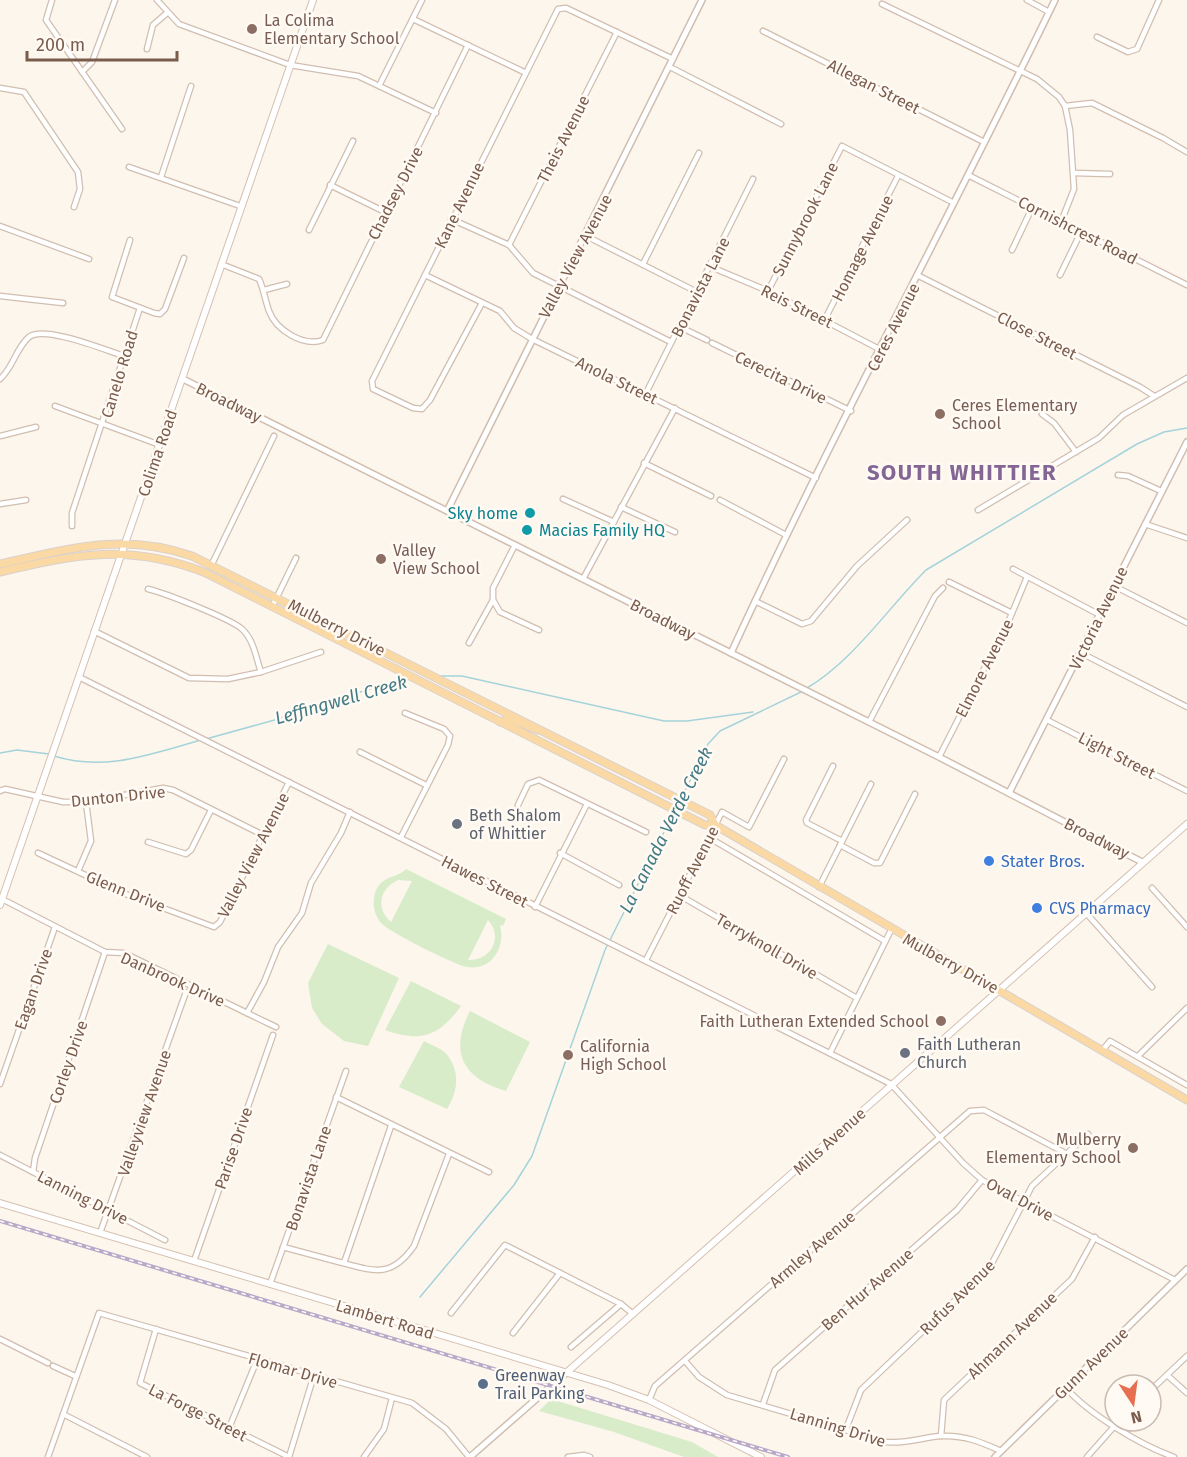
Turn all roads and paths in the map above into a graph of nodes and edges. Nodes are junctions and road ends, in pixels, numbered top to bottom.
1 (52, 0) edge
2 (115, 0) edge
3 (157, 0) edge
4 (313, 0) edge
5 (422, 0) edge
6 (702, 0) edge
7 (1027, 0) edge
8 (1055, 0) edge
9 (1159, 0) edge
10 (882, 4) dead end
11 (1049, 12) junction
12 (167, 13) junction
13 (413, 19) junction
14 (763, 31) dead end
15 (617, 32) junction
16 (1097, 37) dead end
17 (468, 45) junction
18 (147, 50) dead end
19 (674, 59) junction
20 (290, 65) junction
21 (670, 67) junction
22 (1021, 71) junction
23 (82, 72) junction
24 (524, 72) junction
25 (380, 84) junction
26 (191, 86) dead end
27 (0, 88) edge
28 (1065, 106) junction
29 (436, 112) junction
30 (781, 124) dead end
31 (122, 129) dead end
32 (353, 141) dead end
33 (984, 141) junction
34 (699, 153) dead end
35 (1187, 153) edge
36 (129, 167) dead end
37 (1074, 173) junction
38 (1110, 174) dead end
39 (968, 175) junction
40 (898, 176) junction
41 (161, 177) junction
42 (753, 179) dead end
43 (330, 185) junction
44 (954, 203) junction
45 (240, 206) junction
46 (74, 207) dead end
47 (1032, 208) junction
48 (385, 213) junction
49 (451, 219) junction
50 (1061, 222) junction
51 (0, 226) edge
52 (309, 230) dead end
53 (1081, 232) junction
54 (586, 236) junction
55 (130, 240) dead end
56 (509, 246) junction
57 (1012, 250) dead end
58 (184, 258) dead end
59 (89, 259) dead end
60 (220, 264) junction
61 (643, 264) junction
62 (711, 267) junction
63 (425, 275) junction
64 (1060, 275) dead end
65 (919, 276) junction
66 (287, 284) dead end
67 (1187, 285) edge
68 (558, 287) junction
69 (264, 290) junction
70 (768, 291) junction
71 (697, 292) junction
72 (0, 296) edge
73 (63, 303) dead end
74 (482, 303) junction
75 (141, 308) junction
76 (825, 319) junction
77 (680, 327) junction
78 (532, 339) junction
79 (671, 342) junction
80 (881, 350) junction
81 (123, 356) junction
82 (1187, 378) edge
83 (0, 379) edge
84 (183, 379) junction
85 (645, 394) junction
86 (1154, 396) junction
87 (55, 406) dead end
88 (675, 408) junction
89 (851, 411) junction
90 (1042, 414) dead end
91 (103, 426) junction
92 (36, 428) dead end
93 (0, 436) edge
94 (274, 436) dead end
95 (1187, 442) edge
96 (160, 445) junction
97 (1076, 452) junction
98 (1185, 453) edge
99 (644, 463) junction
100 (1118, 475) dead end
101 (816, 478) junction
102 (1161, 491) junction
103 (711, 496) dead end
104 (562, 499) dead end
105 (26, 500) dead end
106 (720, 500) dead end
107 (0, 504) edge
108 (621, 507) junction
109 (978, 510) dead end
110 (447, 511) junction
111 (907, 520) dead end
112 (614, 522) junction
113 (1145, 524) junction
114 (72, 526) dead end
115 (675, 532) dead end
116 (786, 534) junction
117 (1187, 537) edge
118 (127, 543) junction
119 (515, 545) junction
120 (123, 553) junction
121 (296, 558) dead end
122 (0, 564) edge
123 (212, 564) junction
124 (1013, 569) dead end
125 (0, 572) edge
126 (206, 573) junction
127 (1027, 577) junction
128 (583, 579) junction
129 (949, 582) dead end
130 (1114, 586) junction
131 (943, 588) dead end
132 (148, 589) dead end
133 (278, 597) junction
134 (493, 600) junction
135 (755, 601) junction
136 (272, 607) junction
137 (1012, 614) junction
138 (1100, 615) junction
139 (1187, 623) edge
140 (540, 630) dead end
141 (94, 632) junction
142 (469, 642) dead end
143 (321, 652) dead end
144 (731, 653) junction
145 (1081, 653) junction
146 (261, 672) junction
147 (79, 677) junction
148 (1187, 707) edge
149 (405, 713) dead end
150 (1047, 720) junction
151 (500, 722) junction
152 (869, 722) junction
153 (546, 732) junction
154 (360, 752) dead end
155 (939, 757) junction
156 (784, 759) dead end
157 (833, 766) dead end
158 (289, 782) junction
159 (871, 784) dead end
160 (426, 786) junction
161 (0, 791) edge
162 (1187, 791) edge
163 (915, 794) dead end
164 (1009, 794) junction
165 (39, 796) junction
166 (86, 802) junction
167 (586, 804) junction
168 (518, 805) dead end
169 (211, 810) junction
170 (350, 812) junction
171 (1187, 824) edge
172 (715, 825) junction
173 (646, 832) dead end
174 (263, 835) junction
175 (401, 837) junction
176 (708, 837) junction
177 (148, 842) dead end
178 (841, 843) junction
179 (38, 853) dead end
180 (560, 853) junction
181 (1142, 862) junction
182 (78, 872) junction
183 (619, 885) dead end
184 (819, 887) junction
185 (1152, 888) dead end
186 (679, 895) junction
187 (1, 902) edge
188 (535, 907) junction
189 (1088, 914) junction
190 (55, 927) junction
191 (214, 927) joint
192 (1187, 927) edge
193 (891, 930) junction
194 (885, 941) junction
195 (105, 952) junction
196 (646, 960) junction
197 (1152, 987) dead end
198 (999, 990) junction
199 (186, 992) dead end
200 (855, 997) junction
201 (1187, 1008) edge
202 (248, 1012) junction
203 (276, 1027) dead end
204 (273, 1035) dead end
205 (1102, 1051) junction
206 (830, 1053) junction
207 (1138, 1056) junction
208 (346, 1071) dead end
209 (0, 1084) edge
210 (891, 1084) junction
211 (1187, 1085) edge
212 (336, 1097) junction
213 (1187, 1100) edge
214 (391, 1126) junction
215 (1088, 1134) dead end
216 (940, 1136) junction
217 (449, 1154) junction
218 (1066, 1154) junction
219 (0, 1155) edge
220 (33, 1172) junction
221 (489, 1172) dead end
222 (982, 1180) junction
223 (1024, 1202) junction
224 (0, 1203) edge
225 (110, 1211) junction
226 (100, 1233) junction
227 (1095, 1237) junction
228 (165, 1240) dead end
229 (284, 1247) junction
230 (194, 1262) junction
231 (344, 1263) junction
232 (1187, 1269) edge
233 (560, 1273) junction
234 (1175, 1281) junction
235 (270, 1284) junction
236 (621, 1304) junction
237 (452, 1313) dead end
238 (633, 1314) junction
239 (156, 1329) junction
240 (513, 1333) dead end
241 (0, 1339) edge
242 (571, 1347) dead end
243 (1187, 1356) edge
244 (257, 1360) junction
245 (685, 1361) junction
246 (566, 1373) junction
247 (1167, 1375) junction
248 (75, 1376) junction
249 (314, 1376) junction
250 (1163, 1379) edge
251 (1066, 1388) junction
252 (1187, 1393) edge
253 (392, 1398) junction
254 (649, 1400) junction
255 (763, 1404) junction
256 (63, 1414) junction
257 (1103, 1416) edge
258 (229, 1428) junction
259 (846, 1429) junction
260 (1108, 1433) edge
261 (1132, 1433) edge
262 (940, 1436) junction
263 (1001, 1450) junction
264 (568, 1456) edge
265 (48, 1457) edge
266 (147, 1457) edge
267 (289, 1457) edge
268 (364, 1457) edge
269 (469, 1457) edge
270 (590, 1457) edge
271 (761, 1457) edge
272 (994, 1457) edge
273 (1087, 1457) edge
274 (1173, 1457) edge

1 - 23 street
2 - 23 street
3 - 12 street
4 - 20 main road, Colima Road
5 - 13 street
6 - 19 street, Valley View Avenue
7 - 11 street
8 - 11 street, Ceres Avenue
9 - 16 street
10 - 22 street
11 - 22 street, Ceres Avenue
12 - 18 street
12 - 20 street
13 - 17 street
13 - 25 street
14 - 33 street, Allegan Street
15 - 19 street
15 - 24 street, Kane Avenue
15 - 56 street, Theis Avenue
17 - 24 street
17 - 29 street, Chadsey Drive
19 - 21 street, Valley View Avenue
20 - 25 street
20 - 45 main road, Colima Road
21 - 30 street
21 - 54 street, Valley View Avenue
22 - 28 street
22 - 33 street, Ceres Avenue
23 - 31 street
24 - 49 street, Kane Avenue
25 - 29 street
26 - 41 street
27 - 46 street
28 - 35 street
28 - 37 street
29 - 48 street, Chadsey Drive
32 - 43 street
33 - 39 street, Ceres Avenue
34 - 61 street
36 - 41 street
37 - 38 street
37 - 50 street
39 - 44 street, Ceres Avenue
39 - 47 street, Cornishcrest Road
40 - 44 street
40 - 70 street, Sunnybrook Lane
40 - 76 street, Homage Avenue
41 - 45 street
42 - 62 street, Bonavista Lane
43 - 48 street
43 - 52 street
44 - 65 street, Ceres Avenue
45 - 60 main road, Colima Road
47 - 50 street, Cornishcrest Road
47 - 57 street
48 - 69 street, Chadsey Drive
49 - 56 street
49 - 63 street, Kane Avenue
50 - 53 street, Cornishcrest Road
51 - 59 street
53 - 64 street
53 - 67 street, Cornishcrest Road
54 - 61 street
54 - 68 street, Valley View Avenue
55 - 75 street, Canelo Road
56 - 68 street
58 - 75 street
60 - 69 street
60 - 84 main road, Colima Road
61 - 71 street
62 - 70 street, Reis Street
62 - 71 street, Bonavista Lane
63 - 74 street, Anola Street
63 - 74 street, Kane Avenue
65 - 80 street, Ceres Avenue
65 - 86 street, Close Street
66 - 69 street
68 - 78 street, Valley View Avenue
68 - 79 street
70 - 76 street, Reis Street
71 - 77 street, Bonavista Lane
72 - 73 street
74 - 78 street, Anola Street
75 - 81 street, Canelo Road
76 - 80 street, Reis Street
77 - 79 street, Bonavista Lane
77 - 89 street, Cerecita Drive
78 - 85 street, Anola Street
78 - 110 street, Valley View Avenue
79 - 85 street, Bonavista Lane
80 - 89 street, Ceres Avenue
81 - 83 street
81 - 91 street, Canelo Road
82 - 86 street
84 - 96 main road, Colima Road
84 - 110 street, Broadway
85 - 88 street, Anola Street
86 - 97 street
87 - 91 street
88 - 99 street
88 - 101 street, Anola Street
89 - 101 street, Ceres Avenue
90 - 97 street
91 - 96 street
91 - 114 street, Canelo Road
92 - 93 street
94 - 123 street
95 - 98 street, Victoria Avenue
96 - 118 main road, Colima Road
97 - 109 street
98 - 102 street, Victoria Avenue
99 - 103 street
99 - 108 street
100 - 102 street
101 - 116 street, Ceres Avenue
102 - 113 street, Victoria Avenue
104 - 112 street
105 - 107 street
106 - 116 street
108 - 112 street
108 - 115 street
110 - 119 street, Broadway
111 - 135 street
112 - 128 street
113 - 117 street
113 - 130 street, Victoria Avenue
116 - 135 street, Ceres Avenue
118 - 120 main road, Colima Road
118 - 122 main road, Mulberry Drive
118 - 123 main road, Mulberry Drive
119 - 128 street, Broadway
119 - 134 street
120 - 125 main road, Mulberry Drive
120 - 126 main road, Mulberry Drive
120 - 141 main road, Colima Road
121 - 133 street
123 - 126 street
123 - 133 main road, Mulberry Drive
124 - 127 street
126 - 136 main road, Mulberry Drive
127 - 137 street, Elmore Avenue
127 - 138 street
128 - 144 street, Broadway
129 - 137 street
130 - 138 street, Victoria Avenue
130 - 139 street
131 - 152 street
132 - 146 street
133 - 136 street
133 - 153 main road, Mulberry Drive
134 - 140 street
134 - 142 street
135 - 144 street, Ceres Avenue
136 - 151 main road, Mulberry Drive
137 - 155 street, Elmore Avenue
138 - 145 street, Victoria Avenue
141 - 146 street
141 - 147 main road, Colima Road
143 - 146 street
144 - 152 street, Broadway
145 - 148 street
145 - 150 street, Victoria Avenue
147 - 158 street, Hawes Street
147 - 165 main road, Colima Road
149 - 160 street
150 - 162 street, Light Street
150 - 164 street, Victoria Avenue
151 - 153 main road
151 - 172 main road, Mulberry Drive
152 - 155 street, Broadway
153 - 172 main road, Mulberry Drive
154 - 160 street
155 - 164 street, Broadway
156 - 172 street, Ruoff Avenue
157 - 178 street
158 - 170 street, Hawes Street
158 - 174 street, Valley View Avenue
159 - 178 street
160 - 175 street
161 - 165 street, Dunton Drive
163 - 178 street
164 - 181 street, Broadway
165 - 166 street, Dunton Drive
165 - 187 main road, Colima Road
166 - 169 street, Dunton Drive
166 - 182 street
167 - 168 street
167 - 173 street
167 - 180 street
169 - 174 street, Dunton Drive
169 - 177 street
170 - 175 street, Hawes Street
170 - 202 street
171 - 181 main road, Mills Avenue
172 - 176 street, Ruoff Avenue
172 - 184 main road, Mulberry Drive
174 - 191 street, Valley View Avenue
175 - 188 street, Hawes Street
176 - 186 street, Ruoff Avenue
176 - 194 street, Mulberry Drive
178 - 184 street
179 - 182 street, Glenn Drive
180 - 183 street
180 - 188 street
181 - 189 main road, Mills Avenue
182 - 191 street, Glenn Drive
184 - 193 main road, Mulberry Drive
185 - 192 street
186 - 196 street, Ruoff Avenue
186 - 200 street, Terryknoll Drive
187 - 190 street, Danbrook Drive
188 - 196 street, Hawes Street
189 - 197 street
189 - 198 main road, Mills Avenue
190 - 195 street, Danbrook Drive
190 - 209 street, Eagan Drive
193 - 194 street
193 - 198 main road, Mulberry Drive
194 - 200 street
195 - 202 street, Danbrook Drive
195 - 220 street, Corley Drive
196 - 206 street, Hawes Street
198 - 205 main road, Mulberry Drive
198 - 210 main road, Mills Avenue
199 - 225 street, Valleyview Avenue
200 - 206 street
201 - 207 street
202 - 203 street
204 - 230 street, Parise Drive
205 - 207 street
205 - 213 main road, Mulberry Drive
206 - 210 street, Hawes Street
207 - 211 street
208 - 212 street, Bonavista Lane
210 - 216 street, Oval Drive
210 - 238 main road, Mills Avenue
212 - 214 street
212 - 229 street, Bonavista Lane
214 - 217 street
214 - 231 street
215 - 218 street, Rufus Avenue
216 - 218 street, Armley Avenue
216 - 222 street, Oval Drive
216 - 245 street, Armley Avenue
217 - 221 street
217 - 231 street
218 - 223 street, Rufus Avenue
219 - 220 street, Lanning Drive
220 - 225 street, Lanning Drive
222 - 223 street, Oval Drive
222 - 255 street, Ben Hur Avenue
223 - 227 street, Oval Drive
223 - 259 street, Rufus Avenue
224 - 226 main road, Lambert Road
225 - 226 street, Valleyview Avenue
225 - 228 street, Lanning Drive
226 - 230 main road, Lambert Road
227 - 234 street, Oval Drive
227 - 262 street, Ahmann Avenue
229 - 231 street
229 - 235 street, Bonavista Lane
230 - 235 main road, Lambert Road
232 - 234 street, Gunn Avenue
233 - 236 street
233 - 237 street
233 - 240 street
234 - 251 street, Gunn Avenue
235 - 246 main road, Lambert Road
236 - 238 street
236 - 242 street
238 - 246 main road, Mills Avenue
239 - 244 street, Flomar Drive
239 - 248 street, Flomar Drive
239 - 258 street, La Forge Street
241 - 248 street
243 - 247 street
244 - 249 street, Flomar Drive
244 - 258 street
245 - 254 street, Armley Avenue
245 - 255 street, Lanning Drive
246 - 254 main road, Lambert Road
246 - 269 street, Mills Avenue
247 - 250 street
247 - 252 street
248 - 256 street
249 - 253 street, Flomar Drive
249 - 267 street
251 - 257 street
251 - 263 street, Gunn Avenue
253 - 268 street
253 - 269 street, Flomar Drive
254 - 271 main road, Lambert Road
255 - 259 street, Lanning Drive
256 - 265 street
256 - 266 street
258 - 267 street, La Forge Street
259 - 262 street, Lanning Drive
260 - 273 street
261 - 274 street
262 - 263 street, Lanning Drive
263 - 272 street, Gunn Avenue
264 - 270 street

